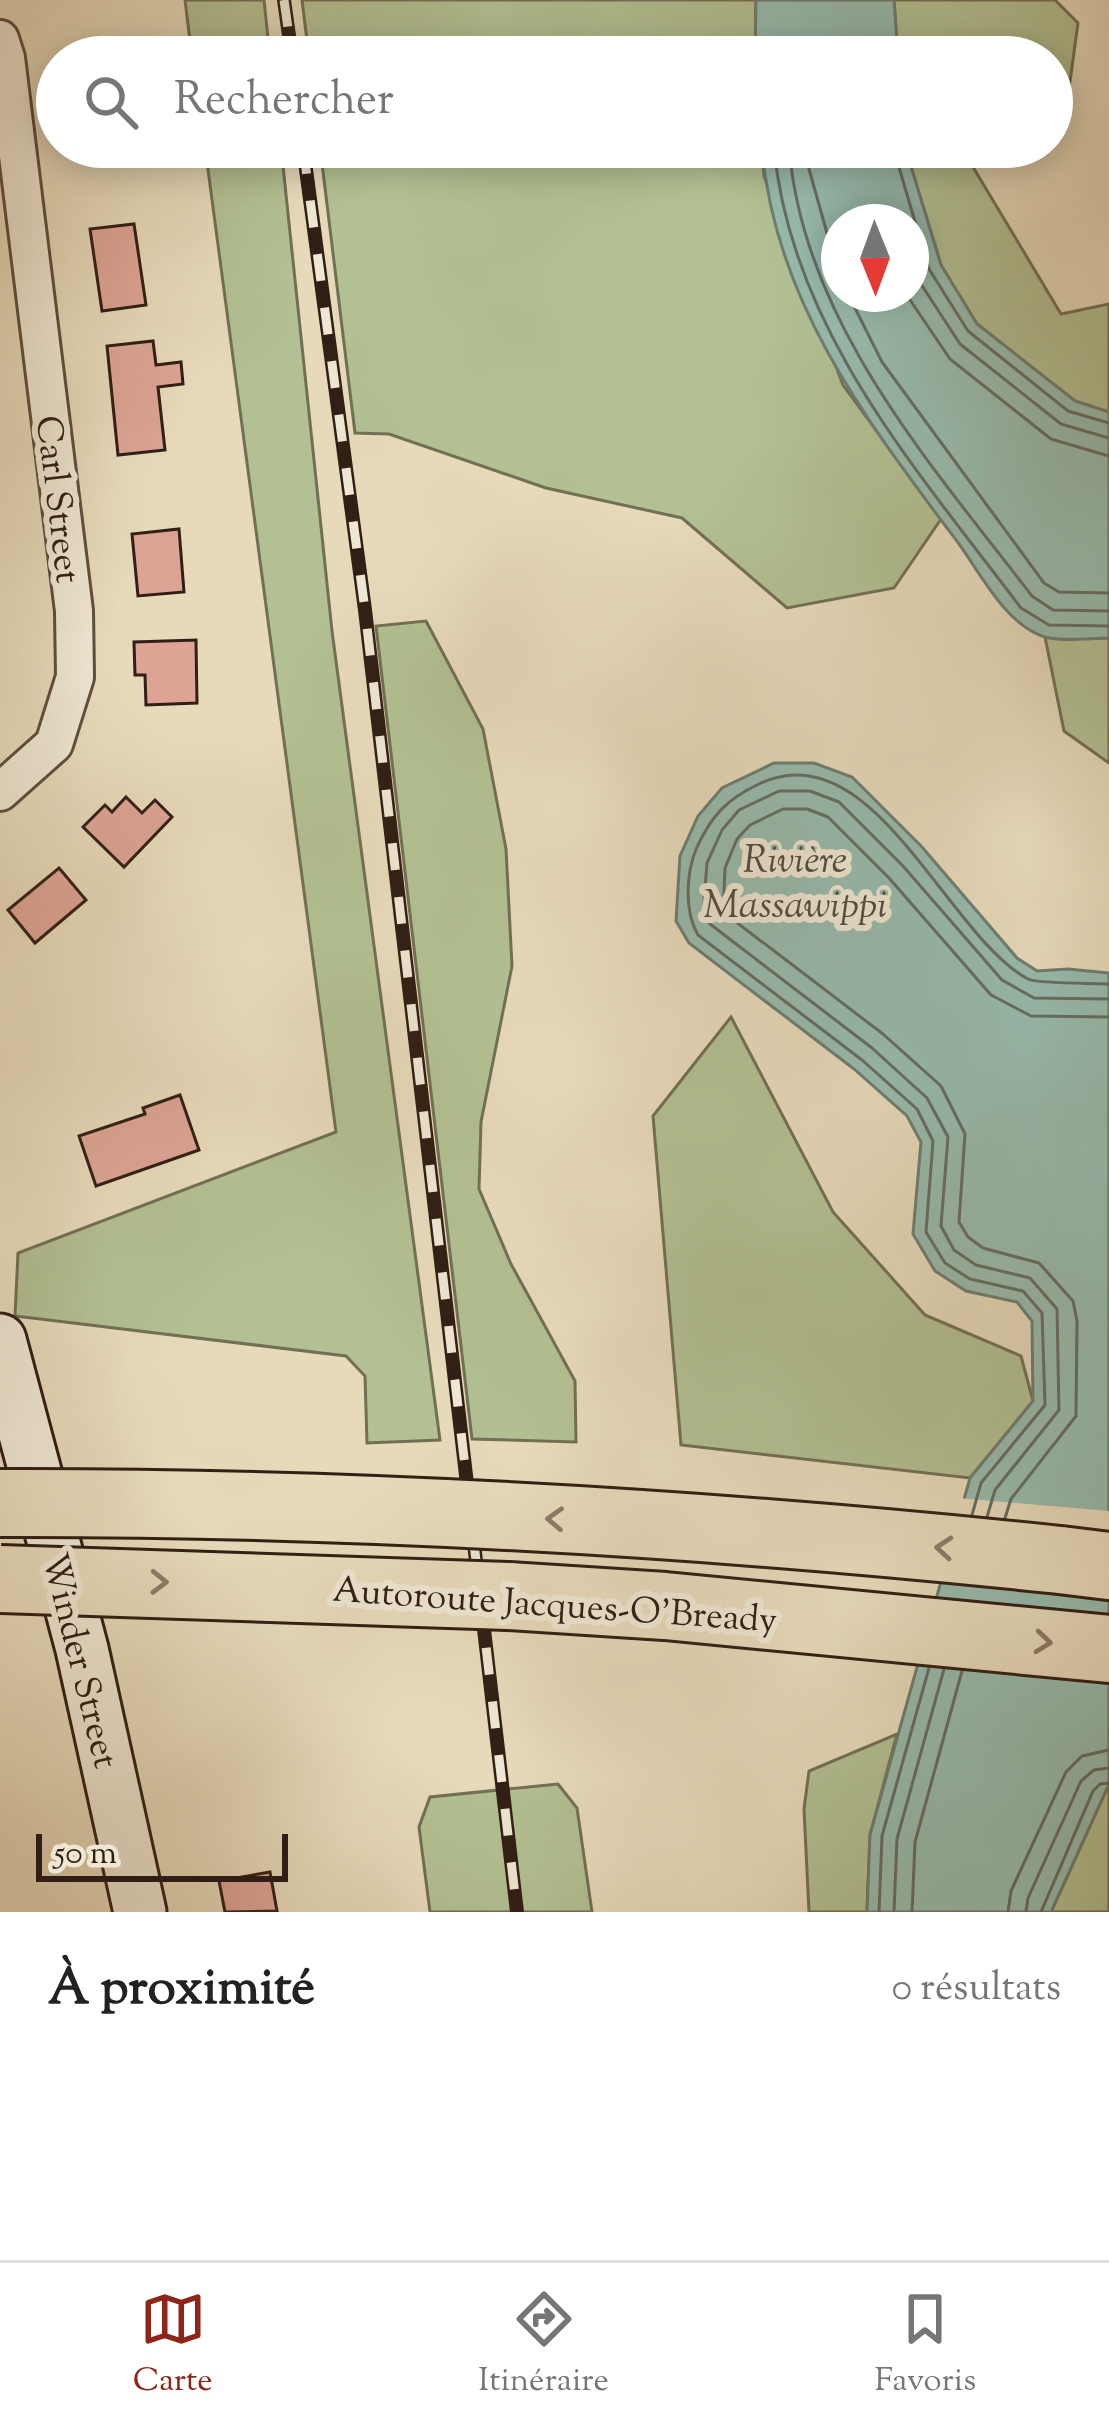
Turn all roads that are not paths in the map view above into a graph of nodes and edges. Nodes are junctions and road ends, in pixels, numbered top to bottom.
1 (0, 39) edge
2 (0, 792) edge
3 (0, 1340) edge
4 (0, 1503) edge
5 (1109, 1566) edge
6 (0, 1579) edge
7 (1109, 1649) edge
8 (140, 1912) edge

1 - 2 street, Carl Street
3 - 8 street, Winder Street
5 -> 4 highway, bridge
6 -> 7 highway, Autoroute Jacques-O'Bready, bridge

